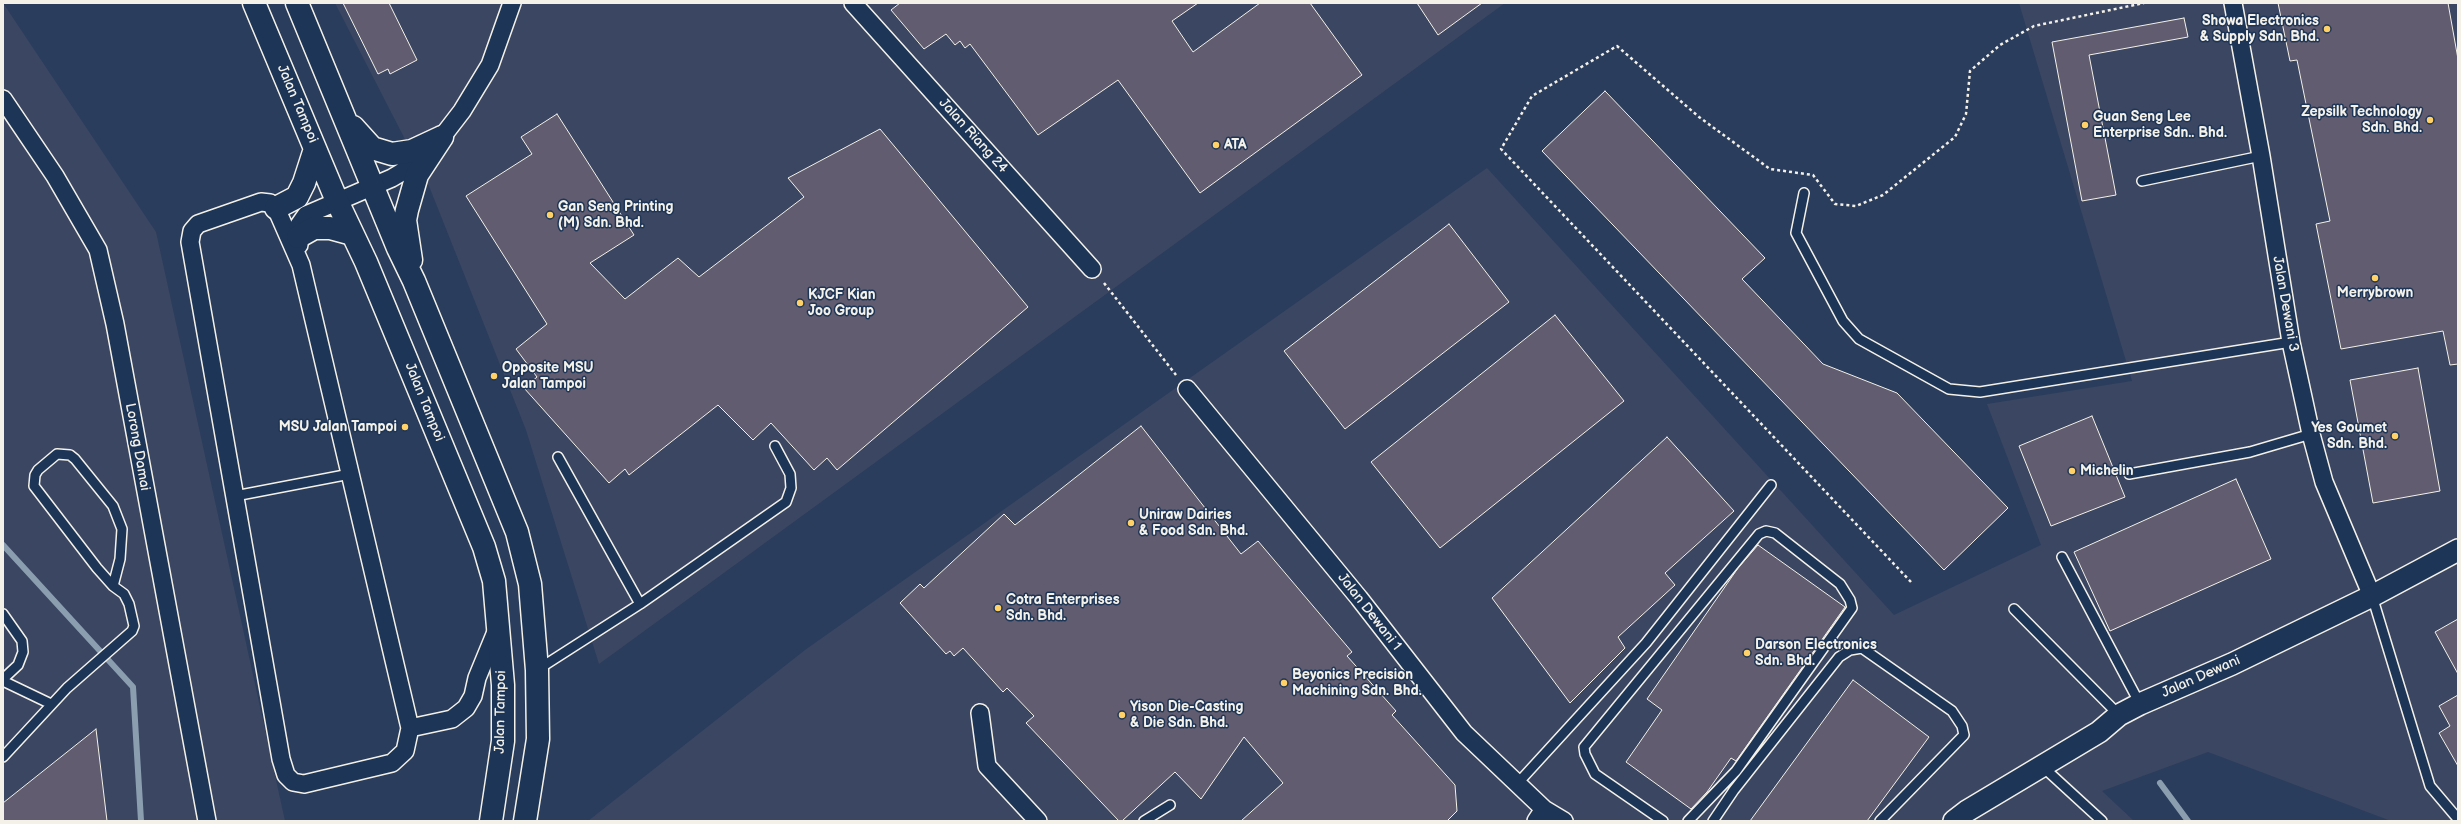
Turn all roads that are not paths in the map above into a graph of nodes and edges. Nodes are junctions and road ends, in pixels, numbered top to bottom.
1 (254, 3) edge
2 (297, 3) edge
3 (512, 3) edge
4 (853, 3) edge
5 (2233, 3) edge
6 (3, 99) edge
7 (345, 119) junction
8 (442, 137) junction
9 (315, 149) junction
10 (2261, 156) junction
11 (2142, 182) dead end
12 (372, 187) junction
13 (1804, 193) dead end
14 (337, 201) junction
15 (276, 208) junction
16 (352, 234) junction
17 (298, 237) junction
18 (300, 265) junction
19 (1092, 268) road end
20 (414, 281) junction
21 (2290, 342) junction
22 (1187, 389) road end
23 (2311, 434) junction
24 (775, 446) dead end
25 (558, 457) dead end
26 (350, 474) junction
27 (2129, 474) dead end
28 (1771, 486) dead end
29 (235, 496) junction
30 (2458, 550) edge
31 (2062, 557) dead end
32 (113, 586) junction
33 (2372, 596) junction
34 (640, 604) junction
35 (2014, 609) dead end
36 (3, 614) edge
37 (500, 623) junction
38 (537, 670) junction
39 (3, 680) edge
40 (52, 704) junction
41 (2140, 704) junction
42 (980, 713) dead end
43 (2119, 715) junction
44 (410, 728) junction
45 (3, 757) edge
46 (2042, 766) junction
47 (1517, 784) junction
48 (1170, 805) dead end
49 (1540, 815) edge
50 (2458, 819) edge
51 (208, 821) edge
52 (491, 821) edge
53 (525, 821) edge
54 (1038, 821) edge
55 (1144, 821) edge
56 (1564, 821) edge
57 (1664, 821) edge
58 (1688, 821) edge
59 (1713, 821) edge
60 (1880, 821) edge
61 (1954, 821) edge
62 (2102, 821) edge

1 - 9 main road, Jalan Tampoi
2 - 7 main road
3 - 8 street
4 - 19 street, Jalan Riang 24
5 - 10 street, Jalan Dewani 3
6 - 51 street, Lorong Damai
7 - 8 main road
7 - 12 main road
8 - 12 street
8 - 20 main road
9 - 14 main road, Jalan Tampoi
9 - 15 main road
10 - 11 lane
10 - 21 street, Jalan Dewani 3
12 - 14 street
12 - 20 main road
13 - 21 lane
14 - 16 main road, Jalan Tampoi
14 - 17 street
15 - 18 street
15 - 29 street
16 - 17 main road
16 - 37 main road, Jalan Tampoi
17 - 18 street
18 - 26 street
20 - 38 main road
21 - 23 street, Jalan Dewani 3
22 - 47 street, Jalan Dewani 1
23 - 27 lane
23 - 33 street, Jalan Dewani 3
24 - 34 lane
25 - 34 lane
26 - 29 lane
26 - 44 street
28 - 47 lane
29 - 44 street
30 - 33 street, Jalan Dewani
31 - 41 lane
32 - 32 lane
32 - 40 lane
33 - 41 street, Jalan Dewani
33 - 50 lane
34 - 38 lane
35 - 43 lane
36 - 39 lane
37 - 44 street
37 - 52 main road, Jalan Tampoi
38 - 53 main road
39 - 40 lane
40 - 45 lane
41 - 43 street, Jalan Dewani
42 - 54 street
43 - 46 street, Jalan Dewani
46 - 61 street, Jalan Dewani
46 - 62 lane
47 - 49 street, Jalan Dewani 1
48 - 55 lane
49 - 56 street, Jalan Dewani 1
57 - 58 lane
59 - 60 lane

